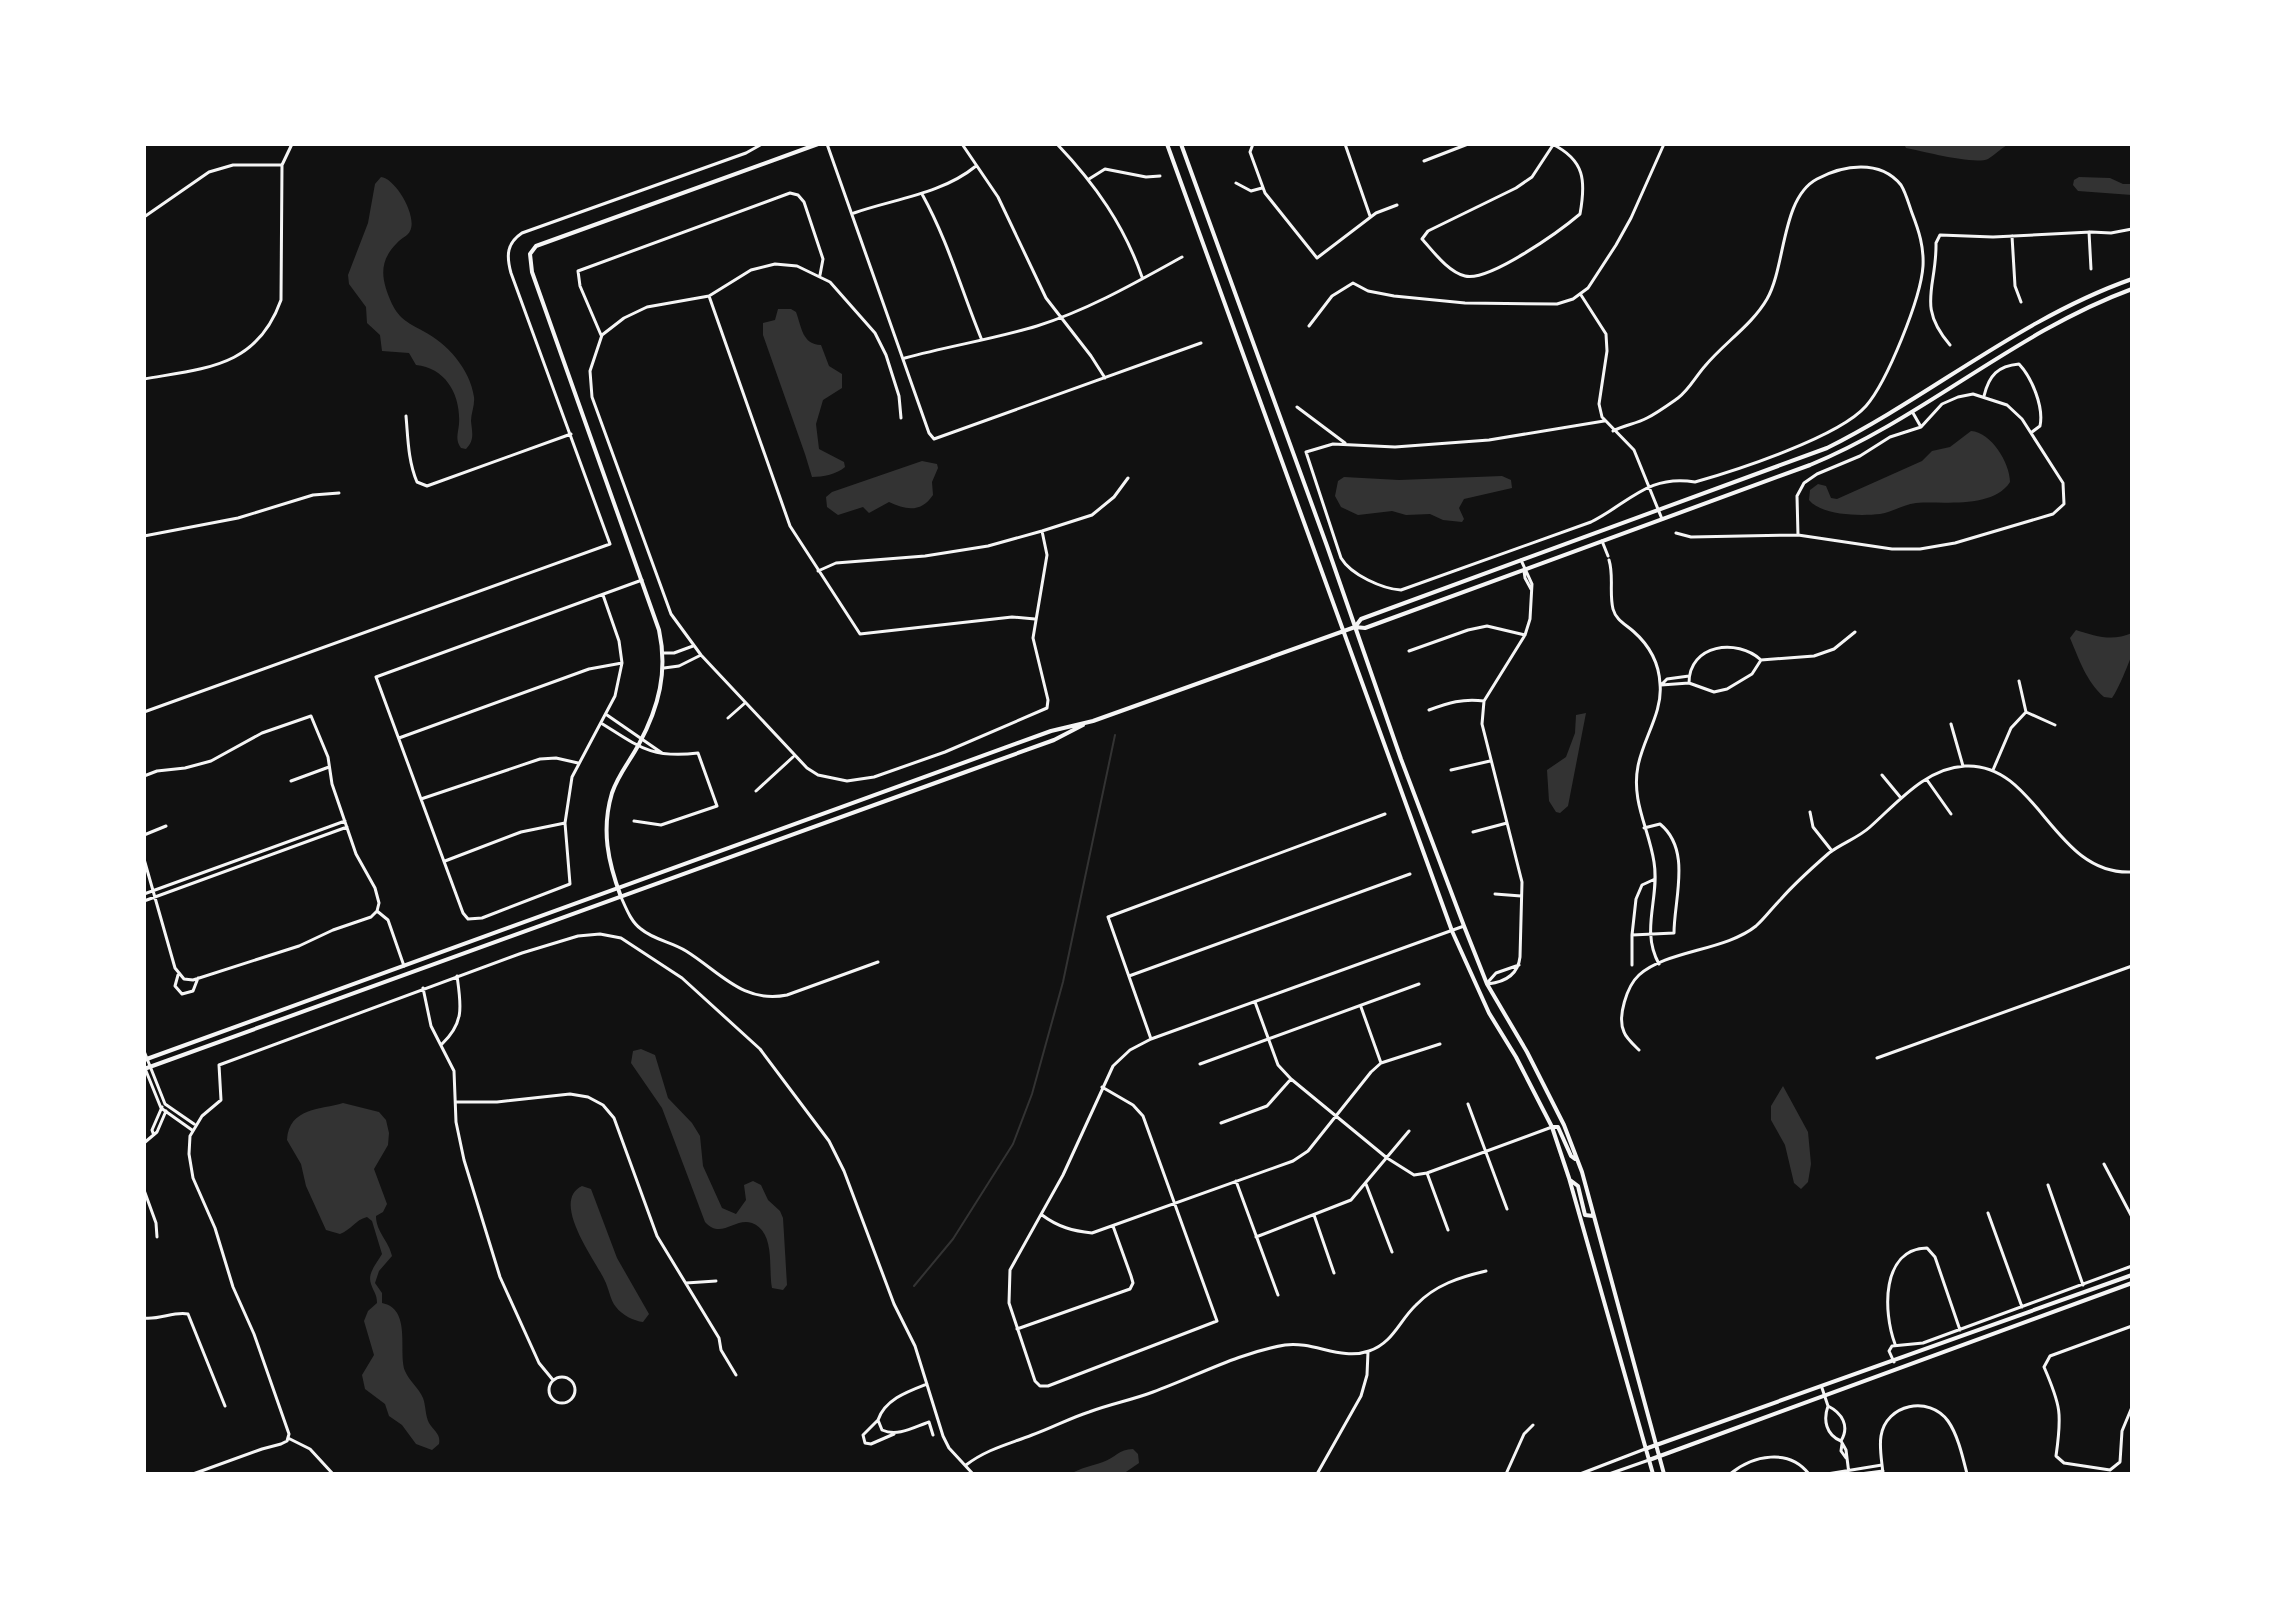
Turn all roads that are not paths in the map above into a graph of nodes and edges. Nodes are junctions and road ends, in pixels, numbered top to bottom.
1 (292, 144) edge
2 (762, 144) edge
3 (818, 144) edge
4 (827, 144) edge
5 (962, 144) edge
6 (1057, 144) edge
7 (1167, 144) edge
8 (1181, 144) edge
9 (1253, 144) edge
10 (1345, 144) edge
11 (1468, 144) edge
12 (1553, 144) edge
13 (1664, 144) edge
14 (1424, 161) dead end
15 (282, 165) junction
16 (976, 166) junction
17 (1160, 176) dead end
18 (1089, 179) junction
19 (1236, 183) dead end
20 (1263, 188) junction
21 (922, 194) junction
22 (1397, 205) dead end
23 (852, 214) junction
24 (1370, 216) junction
25 (144, 217) edge
26 (2132, 229) edge
27 (2089, 232) junction
28 (2012, 236) junction
29 (1182, 257) dead end
30 (2091, 269) dead end
31 (820, 275) junction
32 (1143, 279) junction
33 (2132, 279) edge
34 (2132, 289) edge
35 (1581, 295) junction
36 (709, 296) junction
37 (2021, 302) dead end
38 (1061, 317) junction
39 (1309, 326) dead end
40 (602, 335) junction
41 (982, 340) junction
42 (1201, 343) dead end
43 (1950, 345) dead end
44 (904, 358) junction
45 (1105, 378) junction
46 (144, 379) edge
47 (1984, 396) junction
48 (1906, 403) junction
49 (1297, 407) dead end
50 (1912, 411) junction
51 (406, 416) dead end
52 (901, 418) dead end
53 (1604, 421) junction
54 (1921, 427) junction
55 (1613, 431) junction
56 (2032, 432) junction
57 (571, 434) junction
58 (1347, 445) junction
59 (1128, 478) dead end
60 (1649, 488) junction
61 (339, 493) dead end
62 (1658, 510) junction
63 (1662, 519) junction
64 (1042, 531) junction
65 (1676, 533) dead end
66 (1798, 535) junction
67 (144, 536) edge
68 (1602, 541) junction
69 (1521, 560) junction
70 (1524, 569) junction
71 (818, 571) junction
72 (642, 580) junction
73 (603, 595) junction
74 (1035, 619) junction
75 (1355, 627) junction
76 (1343, 632) junction
77 (1855, 632) dead end
78 (1525, 635) junction
79 (693, 646) junction
80 (1409, 651) dead end
81 (663, 653) junction
82 (701, 655) junction
83 (1761, 660) junction
84 (622, 663) junction
85 (664, 668) junction
86 (1689, 676) junction
87 (2019, 681) dead end
88 (1689, 683) junction
89 (1661, 685) junction
90 (1484, 701) junction
91 (745, 703) junction
92 (1429, 710) dead end
93 (144, 712) edge
94 (2026, 712) junction
95 (606, 714) junction
96 (728, 718) dead end
97 (1093, 721) junction
98 (601, 723) junction
99 (1951, 724) dead end
100 (2055, 725) dead end
101 (642, 738) junction
102 (398, 739) junction
103 (638, 745) junction
104 (662, 753) junction
105 (793, 757) junction
106 (1490, 761) junction
107 (578, 763) junction
108 (1963, 766) junction
109 (329, 767) junction
110 (1451, 770) dead end
111 (1993, 770) junction
112 (1882, 775) dead end
113 (144, 776) edge
114 (1927, 780) junction
115 (291, 781) dead end
116 (756, 791) dead end
117 (1901, 798) junction
118 (421, 799) junction
119 (1810, 812) dead end
120 (1385, 814) dead end
121 (1951, 814) dead end
122 (345, 821) junction
123 (634, 821) dead end
124 (565, 823) junction
125 (1507, 823) junction
126 (166, 826) dead end
127 (347, 827) junction
128 (1644, 828) junction
129 (1473, 832) dead end
130 (144, 835) edge
131 (303, 836) junction
132 (306, 842) junction
133 (281, 844) junction
134 (266, 850) junction
135 (283, 850) junction
136 (1832, 851) junction
137 (252, 855) junction
138 (268, 856) junction
139 (144, 859) edge
140 (236, 861) junction
141 (254, 861) junction
142 (445, 861) junction
143 (238, 867) junction
144 (216, 868) junction
145 (2132, 872) edge
146 (218, 874) junction
147 (1410, 874) dead end
148 (196, 875) junction
149 (1655, 879) junction
150 (197, 881) junction
151 (618, 888) junction
152 (154, 891) junction
153 (144, 894) edge
154 (1495, 894) dead end
155 (156, 896) junction
156 (1521, 896) junction
157 (621, 897) junction
158 (144, 901) edge
159 (377, 911) junction
160 (1464, 926) junction
161 (1452, 931) junction
162 (1632, 935) junction
163 (1649, 936) junction
164 (878, 962) dead end
165 (1659, 964) junction
166 (1519, 965) junction
167 (1632, 965) dead end
168 (404, 966) junction
169 (2132, 966) edge
170 (178, 974) junction
171 (457, 976) junction
172 (1129, 976) junction
173 (198, 978) junction
174 (1419, 984) dead end
175 (1487, 984) junction
176 (423, 988) junction
177 (1255, 1002) junction
178 (1360, 1006) junction
179 (1151, 1039) junction
180 (1268, 1040) junction
181 (442, 1044) junction
182 (1440, 1044) dead end
183 (1639, 1050) dead end
184 (144, 1051) edge
185 (1877, 1058) dead end
186 (146, 1059) edge
187 (1381, 1063) junction
188 (1200, 1064) dead end
189 (146, 1068) edge
190 (1291, 1079) junction
191 (1102, 1087) junction
192 (456, 1102) junction
193 (1468, 1104) dead end
194 (167, 1105) junction
195 (161, 1108) junction
196 (166, 1112) junction
197 (181, 1115) junction
198 (1338, 1115) junction
199 (178, 1120) junction
200 (158, 1122) junction
201 (1221, 1123) dead end
202 (195, 1124) junction
203 (1552, 1127) junction
204 (192, 1130) junction
205 (1409, 1131) dead end
206 (144, 1143) edge
207 (1486, 1152) junction
208 (1387, 1158) junction
209 (1577, 1160) junction
210 (2104, 1164) dead end
211 (1427, 1173) junction
212 (1570, 1180) junction
213 (1236, 1181) junction
214 (1366, 1184) junction
215 (2048, 1185) dead end
216 (144, 1190) edge
217 (1175, 1203) junction
218 (1507, 1209) dead end
219 (1988, 1213) dead end
220 (1042, 1215) junction
221 (1314, 1215) junction
222 (1593, 1216) junction
223 (2132, 1217) edge
224 (1113, 1226) junction
225 (1448, 1230) dead end
226 (157, 1237) dead end
227 (1256, 1237) junction
228 (1392, 1252) dead end
229 (2132, 1266) edge
230 (1486, 1271) dead end
231 (1334, 1273) dead end
232 (2132, 1275) edge
233 (716, 1281) dead end
234 (686, 1283) junction
235 (2132, 1283) edge
236 (2083, 1285) junction
237 (1278, 1295) dead end
238 (2022, 1307) junction
239 (144, 1318) edge
240 (2132, 1326) edge
241 (1017, 1329) junction
242 (1960, 1330) junction
243 (1895, 1345) junction
244 (1368, 1352) junction
245 (1894, 1362) junction
246 (736, 1375) dead end
247 (553, 1380) junction
248 (927, 1384) junction
249 (1821, 1387) junction
250 (1825, 1396) junction
251 (225, 1406) dead end
252 (1828, 1406) junction
253 (2132, 1407) edge
254 (878, 1420) junction
255 (1533, 1425) dead end
256 (897, 1432) junction
257 (933, 1435) dead end
258 (288, 1438) junction
259 (1842, 1443) junction
260 (1656, 1446) junction
261 (1645, 1449) junction
262 (1659, 1457) junction
263 (1649, 1460) junction
264 (321, 1463) junction
265 (966, 1465) junction
266 (1882, 1465) junction
267 (1849, 1472) edge
268 (1883, 1472) edge
269 (193, 1474) edge
270 (325, 1474) edge
271 (333, 1474) edge
272 (973, 1474) edge
273 (1317, 1474) edge
274 (1506, 1474) edge
275 (1580, 1474) edge
276 (1609, 1474) edge
277 (1653, 1474) edge
278 (1664, 1474) edge
279 (1730, 1474) edge
280 (1809, 1474) edge
281 (1827, 1474) edge
282 (1860, 1474) edge
283 (1967, 1474) edge

1 - 15 street
2 - 57 street
3 - 72 main road
4 - 23 street
5 - 16 street
6 - 18 street
7 - 76 main road
8 - 75 main road
9 - 20 street
10 - 24 street
11 - 14 street
12 - 12 street
13 - 35 street
15 - 25 street
15 - 46 street
16 - 21 street
16 - 38 street
17 - 18 street
18 - 32 street
19 - 20 street
20 - 24 street
21 - 23 street
21 - 41 street
22 - 24 street
23 - 44 street
26 - 27 street
27 - 28 street
27 - 30 street
28 - 37 street
28 - 43 street
29 - 32 street
31 - 36 street
31 - 40 street
31 - 52 street
32 - 38 street
33 - 48 main road
34 - 50 main road
35 - 39 street
35 - 53 street
36 - 40 street
36 - 71 street
38 - 41 street
38 - 45 street
40 - 79 street
41 - 44 street
42 - 45 street
44 - 45 street
47 - 54 street
47 - 56 street
47 - 56 street
48 - 50 main road
48 - 62 main road
49 - 58 street
50 - 54 street
50 - 63 main road
51 - 57 street
53 - 55 street
53 - 58 street
54 - 66 street
55 - 60 street
55 - 60 street
56 - 66 street
57 - 93 street
58 - 60 street
59 - 64 street
60 - 62 street
61 - 67 street
62 - 63 street
62 - 69 main road
63 - 68 main road
64 - 71 street
64 - 74 street
65 - 66 street
68 - 70 main road
68 - 89 street
69 - 70 street
69 - 75 main road
70 - 75 main road
70 - 78 street
71 - 74 street
72 - 73 street
72 - 81 main road
73 - 84 street
73 - 102 street
74 - 105 street
75 - 76 main road
75 - 160 main road
76 - 97 main road
76 - 161 main road
77 - 83 street
78 - 80 street
78 - 90 street
79 - 81 street
79 - 82 street
81 - 85 main road
82 - 85 street
82 - 91 street
83 - 86 street
83 - 88 street
84 - 95 street
84 - 102 street
85 - 101 main road
86 - 88 street
86 - 89 street
87 - 94 street
88 - 89 street
89 - 128 street
90 - 92 street
90 - 106 street
91 - 96 street
91 - 105 street
94 - 100 street
94 - 111 street
95 - 98 street
95 - 101 street
97 - 151 main road
97 - 157 main road
98 - 103 street
98 - 107 street
99 - 108 street
101 - 103 main road
101 - 104 street
102 - 118 street
103 - 104 street
103 - 151 main road
104 - 123 street
105 - 116 street
106 - 110 street
106 - 125 street
107 - 118 street
107 - 124 street
108 - 111 street
108 - 114 street
109 - 113 street
109 - 115 street
109 - 122 street
111 - 145 street
112 - 117 street
114 - 117 street
114 - 121 street
117 - 136 street
118 - 142 street
119 - 136 street
120 - 172 street
122 - 127 street
122 - 131 street
124 - 142 street
124 - 142 street
125 - 129 street
125 - 156 street
126 - 130 street
127 - 132 street
127 - 159 street
128 - 149 street
128 - 163 street
131 - 132 street
131 - 133 street
132 - 135 street
133 - 134 street
133 - 135 street
134 - 137 street
134 - 138 street
135 - 138 street
136 - 165 street
137 - 140 street
137 - 141 street
138 - 141 street
139 - 152 street
140 - 143 street
140 - 144 street
141 - 143 street
143 - 146 street
144 - 146 street
144 - 148 street
146 - 150 street
147 - 172 street
148 - 150 street
148 - 152 street
149 - 162 street
149 - 163 street
150 - 155 street
151 - 157 main road
151 - 168 main road
152 - 153 street
152 - 155 street
154 - 156 street
155 - 158 street
155 - 170 street
156 - 166 street
157 - 164 street
157 - 189 main road
159 - 168 street
159 - 173 street
160 - 161 street
160 - 175 main road
161 - 177 street
161 - 203 main road
162 - 163 street
162 - 167 street
163 - 165 street
165 - 183 street
166 - 175 street
166 - 175 street
168 - 186 main road
169 - 185 street
170 - 173 street
170 - 173 street
171 - 176 street
171 - 181 street
171 - 248 street
172 - 179 street
174 - 178 street
175 - 209 main road
176 - 181 street
176 - 202 street
177 - 179 street
177 - 180 street
178 - 180 street
178 - 187 street
179 - 191 street
180 - 188 street
180 - 190 street
181 - 192 street
182 - 187 street
184 - 186 street
186 - 189 street
187 - 198 street
189 - 194 street
189 - 195 street
190 - 198 street
190 - 201 street
191 - 217 street
191 - 220 street
192 - 234 street
192 - 247 street
193 - 207 street
194 - 195 street
194 - 196 street
194 - 197 street
195 - 196 street
195 - 200 street
196 - 199 street
196 - 200 street
197 - 199 street
197 - 202 street
198 - 208 street
198 - 213 street
199 - 204 street
200 - 206 street
202 - 204 street
203 - 207 street
203 - 209 main road
203 - 212 main road
204 - 258 street
205 - 208 street
207 - 211 street
207 - 218 street
208 - 211 street
208 - 214 street
209 - 222 main road
210 - 223 street
211 - 225 street
212 - 222 main road
212 - 261 main road
213 - 217 street
213 - 227 street
214 - 221 street
214 - 228 street
215 - 236 street
216 - 226 street
217 - 224 street
217 - 241 street
219 - 238 street
220 - 224 street
220 - 241 street
221 - 227 street
221 - 231 street
222 - 260 main road
224 - 241 street
227 - 237 street
229 - 236 street
230 - 244 street
232 - 245 main road
233 - 234 street
234 - 246 street
235 - 250 main road
236 - 238 street
238 - 242 street
239 - 251 street
240 - 253 street
242 - 243 street
242 - 243 street
243 - 245 street
244 - 265 street
244 - 273 street
245 - 249 main road
247 - 247 street
248 - 254 street
248 - 265 street
249 - 250 street
249 - 260 main road
250 - 252 street
250 - 262 main road
252 - 259 street
252 - 259 street
254 - 256 street
254 - 256 street
255 - 274 street
256 - 257 street
258 - 264 street
258 - 269 street
259 - 267 street
260 - 261 main road
260 - 262 main road
261 - 263 main road
261 - 275 street
262 - 263 main road
262 - 278 main road
263 - 276 street
263 - 277 main road
264 - 270 street
264 - 271 street
265 - 272 street
266 - 267 street
266 - 268 street
266 - 283 street
267 - 281 street
268 - 282 street
279 - 280 street

